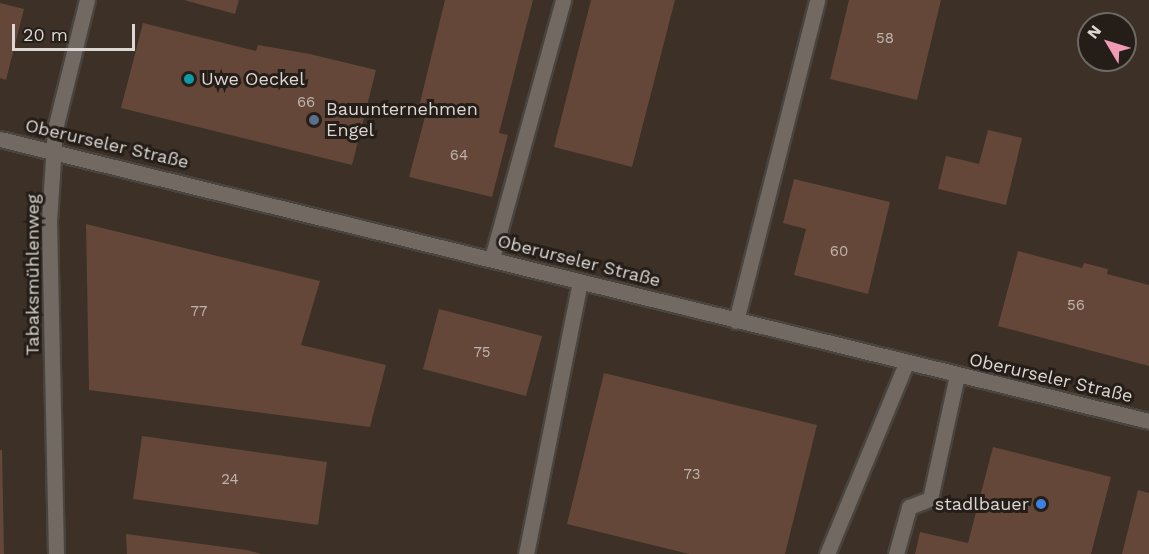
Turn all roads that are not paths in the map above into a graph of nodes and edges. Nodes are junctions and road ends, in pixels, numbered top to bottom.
1 (87, 0) edge
2 (562, 0) edge
3 (817, 0) edge
4 (0, 139) edge
5 (54, 152) junction
6 (492, 258) junction
7 (580, 282) junction
8 (736, 321) junction
9 (906, 363) junction
10 (957, 375) junction
11 (1149, 421) edge
12 (56, 554) edge
13 (526, 554) edge
14 (827, 554) edge
15 (896, 554) edge

1 - 5 street, Tabaksmühlenweg
2 - 6 street
3 - 8 street
4 - 5 street, Oberurseler Straße
5 - 6 street, Oberurseler Straße
5 - 12 street, Tabaksmühlenweg
6 - 7 street, Oberurseler Straße
7 - 8 street, Oberurseler Straße
7 - 13 street
8 - 9 street, Oberurseler Straße
9 - 10 street, Oberurseler Straße
9 - 14 street
10 - 11 street, Oberurseler Straße
10 - 15 street

